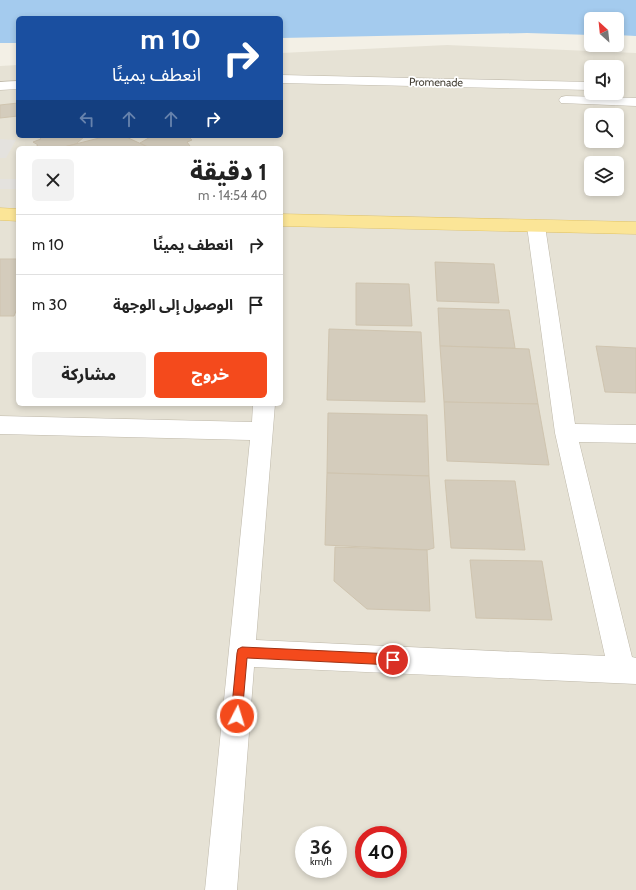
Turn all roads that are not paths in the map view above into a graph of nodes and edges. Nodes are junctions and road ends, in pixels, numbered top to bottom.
1 (283, 79) edge
2 (16, 85) edge
3 (0, 86) edge
4 (584, 86) edge
5 (563, 100) dead end
6 (636, 102) edge
7 (0, 214) edge
8 (16, 215) edge
9 (283, 220) edge
10 (536, 226) junction
11 (636, 228) edge
12 (264, 406) edge
13 (0, 425) edge
14 (262, 431) junction
15 (566, 434) junction
16 (636, 434) edge
17 (242, 653) junction
18 (629, 671) edge
19 (221, 890) edge

1 - 4 street, Promenade
2 - 3 street
5 - 6 street
7 - 8 main road
9 - 10 main road
10 - 11 main road
10 - 15 street
12 - 14 street
13 - 14 street
14 - 17 street
15 - 16 street
15 - 18 street
17 - 18 street
17 - 19 street

